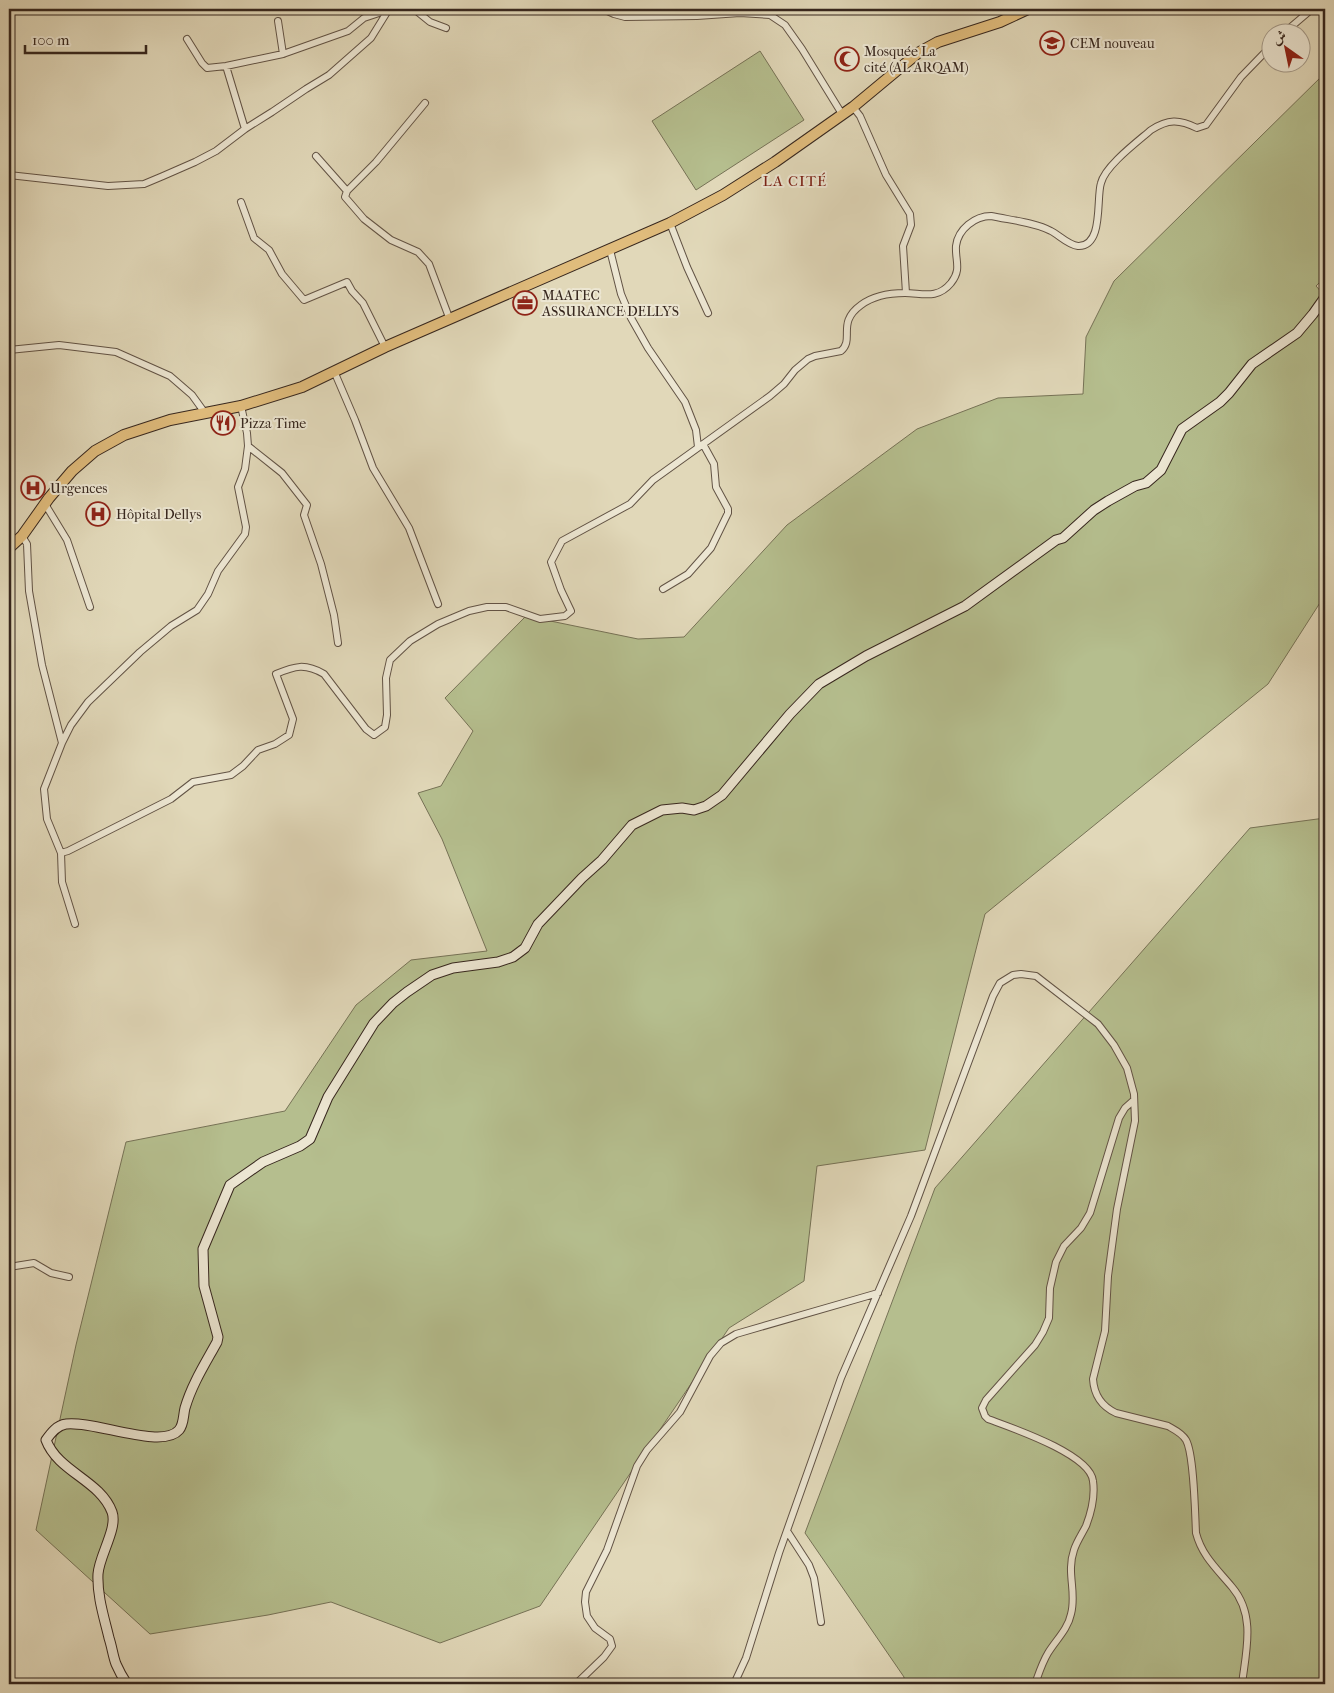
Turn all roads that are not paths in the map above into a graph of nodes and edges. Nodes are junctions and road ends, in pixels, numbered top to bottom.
1 (414, 9) edge
2 (603, 9) edge
3 (1028, 9) edge
4 (1312, 9) edge
5 (389, 10) edge
6 (278, 21) dead end
7 (1297, 22) edge
8 (446, 28) dead end
9 (188, 39) dead end
10 (283, 54) junction
11 (1262, 55) edge
12 (226, 66) junction
13 (425, 103) dead end
14 (853, 107) junction
15 (842, 114) junction
16 (244, 129) junction
17 (316, 156) dead end
18 (9, 175) edge
19 (347, 191) junction
20 (241, 202) dead end
21 (670, 223) junction
22 (610, 250) junction
23 (906, 293) junction
24 (1325, 297) edge
25 (708, 313) dead end
26 (450, 320) junction
27 (385, 347) junction
28 (9, 350) edge
29 (334, 371) junction
30 (241, 406) junction
31 (205, 413) junction
32 (701, 445) junction
33 (248, 446) junction
34 (44, 504) junction
35 (22, 536) junction
36 (9, 548) edge
37 (663, 589) dead end
38 (438, 604) dead end
39 (90, 607) dead end
40 (338, 643) dead end
41 (62, 743) junction
42 (61, 853) junction
43 (75, 924) dead end
44 (1134, 1100) junction
45 (9, 1267) edge
46 (69, 1277) dead end
47 (878, 1293) junction
48 (787, 1531) junction
49 (821, 1622) dead end
50 (1325, 1672) edge
51 (127, 1684) edge
52 (576, 1684) edge
53 (734, 1684) edge
54 (1035, 1684) edge
55 (1242, 1684) edge
56 (1322, 1684) edge

1 - 8 street
2 - 15 street
3 - 14 main road
4 - 7 street
5 - 10 street
5 - 16 street
6 - 10 street
9 - 12 street
10 - 12 street
11 - 23 street
12 - 16 street
13 - 19 street
14 - 15 main road
14 - 23 street
15 - 21 main road
16 - 18 street
17 - 19 street
19 - 26 street
20 - 27 street
21 - 22 main road
21 - 25 street
22 - 26 main road
22 - 32 street
23 - 32 street
24 - 51 street
26 - 27 main road
27 - 29 main road
28 - 31 street
29 - 30 main road
29 - 38 street
30 - 31 main road
30 - 33 street
31 - 34 main road
32 - 37 street
32 - 42 street
33 - 40 street
33 - 41 street
34 - 35 main road
34 - 39 street
35 - 36 main road
35 - 41 street
41 - 42 street
42 - 43 street
44 - 47 street
44 - 54 street
44 - 55 street
45 - 46 street
47 - 48 street
47 - 52 street
48 - 49 street
48 - 53 street
50 - 56 street

